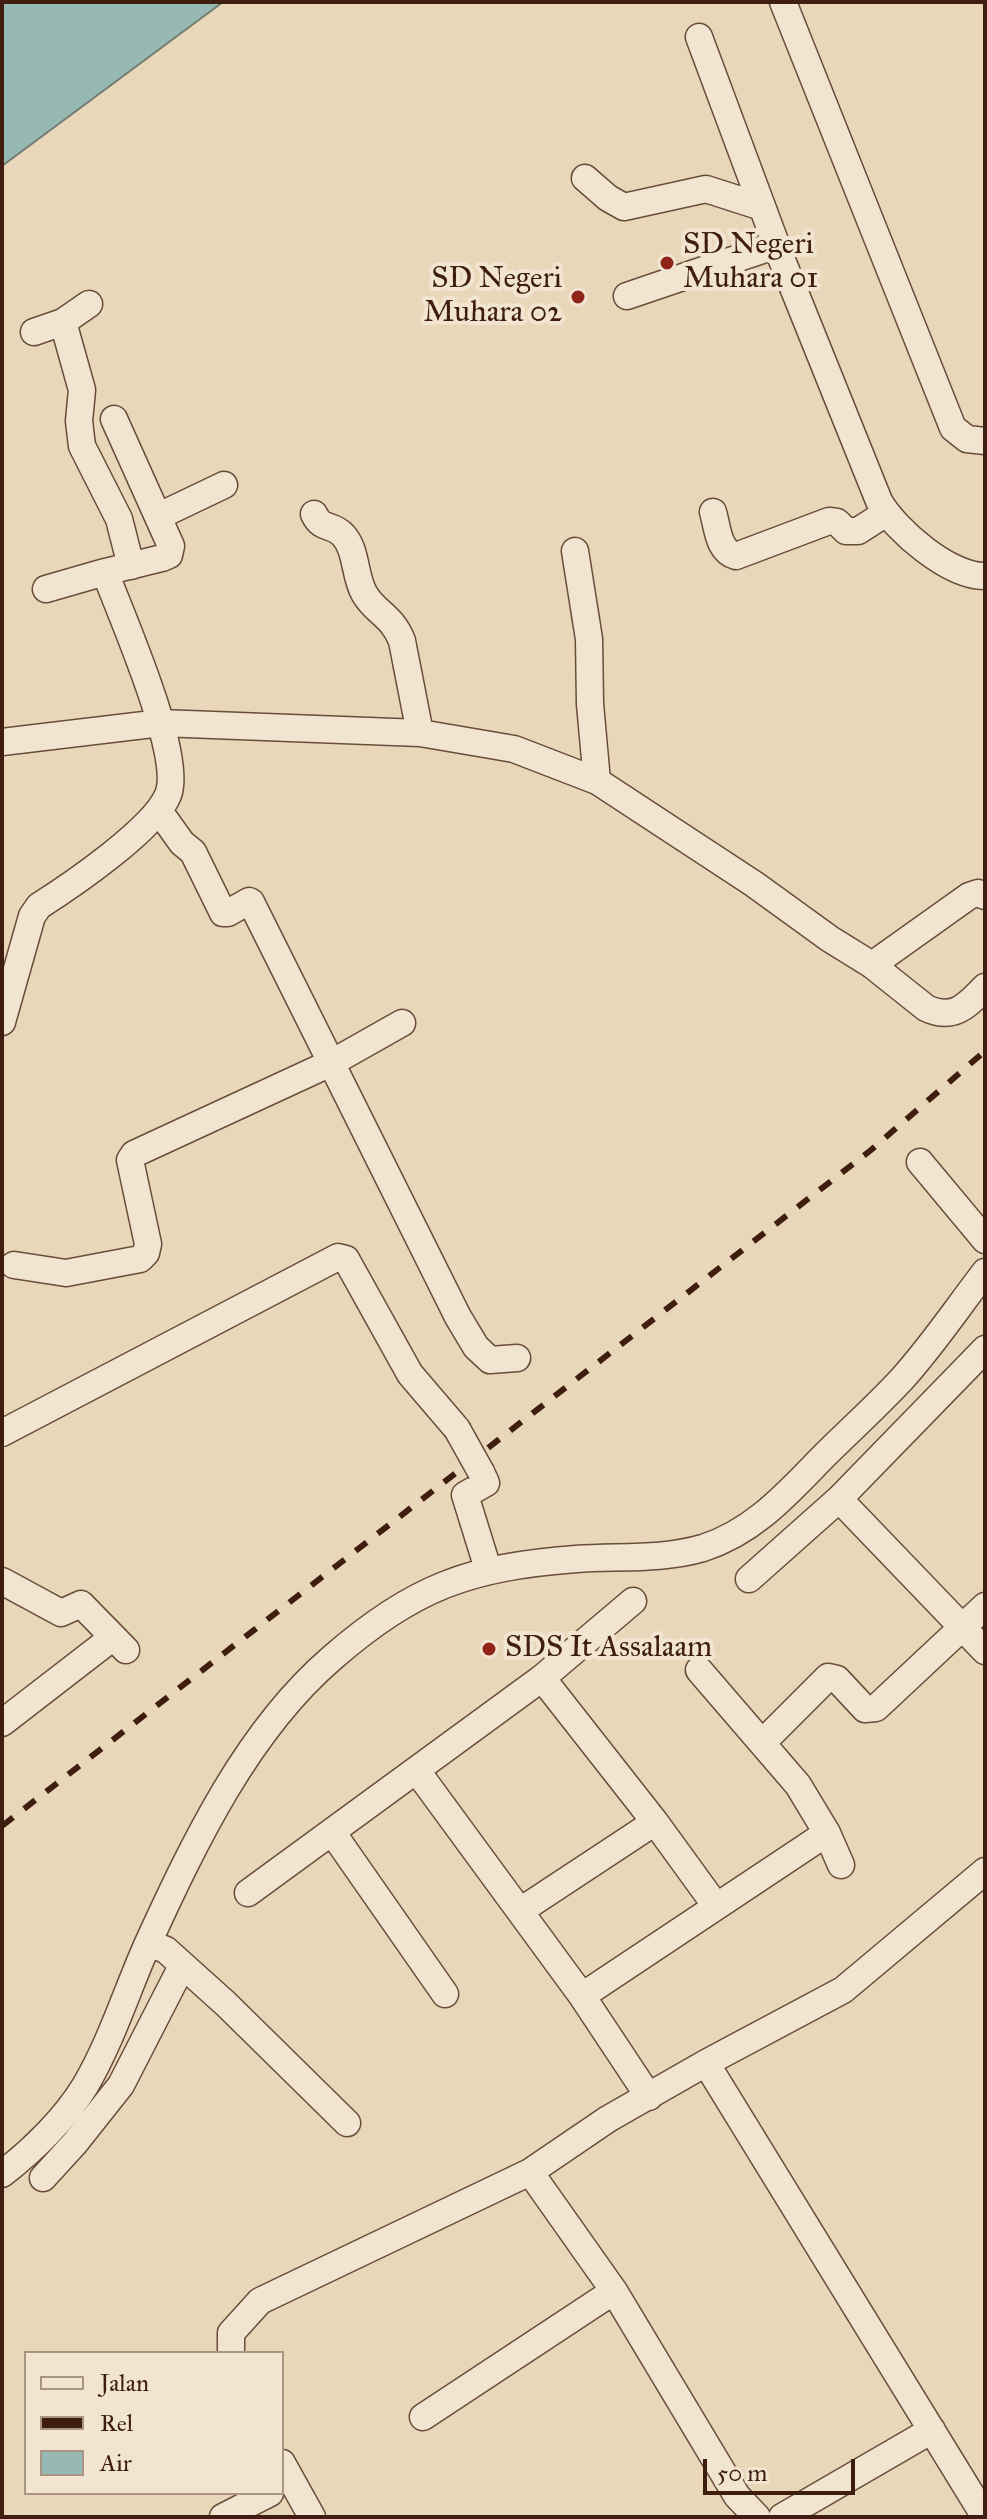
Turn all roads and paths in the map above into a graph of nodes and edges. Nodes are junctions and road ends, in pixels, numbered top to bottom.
1 (783, 2) edge
2 (699, 37) dead end
3 (585, 178) dead end
4 (762, 207) junction
5 (777, 245) junction
6 (627, 296) dead end
7 (89, 304) dead end
8 (63, 322) junction
9 (34, 332) dead end
10 (114, 419) dead end
11 (985, 441) edge
12 (224, 485) dead end
13 (713, 512) dead end
14 (886, 513) junction
15 (314, 514) dead end
16 (159, 516) junction
17 (575, 551) dead end
18 (131, 566) junction
19 (105, 572) junction
20 (985, 576) edge
21 (46, 589) dead end
22 (161, 723) junction
23 (420, 733) junction
24 (2, 742) edge
25 (597, 781) junction
26 (159, 811) junction
27 (985, 896) edge
28 (872, 965) junction
29 (985, 987) edge
30 (2, 1022) edge
31 (402, 1023) dead end
32 (333, 1062) junction
33 (920, 1162) dead end
34 (985, 1240) edge
35 (14, 1265) dead end
36 (985, 1272) edge
37 (985, 1349) edge
38 (517, 1358) dead end
39 (2, 1433) edge
40 (839, 1499) junction
41 (488, 1569) junction
42 (749, 1579) dead end
43 (2, 1581) edge
44 (633, 1601) dead end
45 (985, 1606) edge
46 (963, 1627) junction
47 (985, 1651) edge
48 (699, 1670) dead end
49 (542, 1678) junction
50 (2, 1723) edge
51 (762, 1743) junction
52 (417, 1771) junction
53 (655, 1822) junction
54 (332, 1832) junction
55 (827, 1833) junction
56 (841, 1865) dead end
57 (985, 1871) edge
58 (248, 1893) dead end
59 (716, 1906) junction
60 (520, 1911) junction
61 (149, 1943) junction
62 (182, 1966) junction
63 (445, 1994) dead end
64 (582, 1996) junction
65 (706, 2063) junction
66 (649, 2097) junction
67 (347, 2123) dead end
68 (23, 2171) edge
69 (530, 2172) junction
70 (614, 2291) junction
71 (231, 2351) edge
72 (423, 2417) dead end
73 (932, 2430) junction
74 (284, 2484) edge
75 (258, 2495) edge
76 (223, 2517) edge
77 (312, 2517) edge
78 (757, 2517) edge
79 (782, 2517) edge
80 (985, 2517) edge

1 - 11 street
2 - 4 street
3 - 4 street
4 - 5 street
5 - 6 street
5 - 14 street
7 - 8 street
8 - 9 street
8 - 18 street
10 - 16 street
12 - 16 street
13 - 14 street
14 - 20 street
15 - 23 street
16 - 18 street
17 - 25 street
18 - 19 street
19 - 21 street
19 - 22 street
22 - 23 street
22 - 24 street
22 - 26 street
23 - 25 street
25 - 28 street
26 - 30 street
26 - 32 street
27 - 28 street
28 - 29 street
31 - 32 street
32 - 35 street
32 - 38 street
33 - 34 street
36 - 41 street
37 - 40 street
39 - 41 street, bridge
40 - 42 street
40 - 46 street
41 - 61 street
43 - 50 street
44 - 49 street
45 - 46 street
46 - 47 street
46 - 51 street
48 - 51 street
49 - 52 street
49 - 53 street
51 - 55 street
52 - 54 street
52 - 60 street
53 - 59 street
53 - 60 street
54 - 58 street
54 - 63 street
55 - 56 street
55 - 59 street
57 - 65 street
59 - 64 street
60 - 64 street
61 - 62 street
61 - 68 street
62 - 67 street
62 - 68 street
64 - 66 street
65 - 66 street
65 - 73 street
66 - 69 street
69 - 70 street
69 - 71 street
70 - 72 street
70 - 78 street
73 - 79 street
73 - 80 street
74 - 77 street
75 - 76 street

